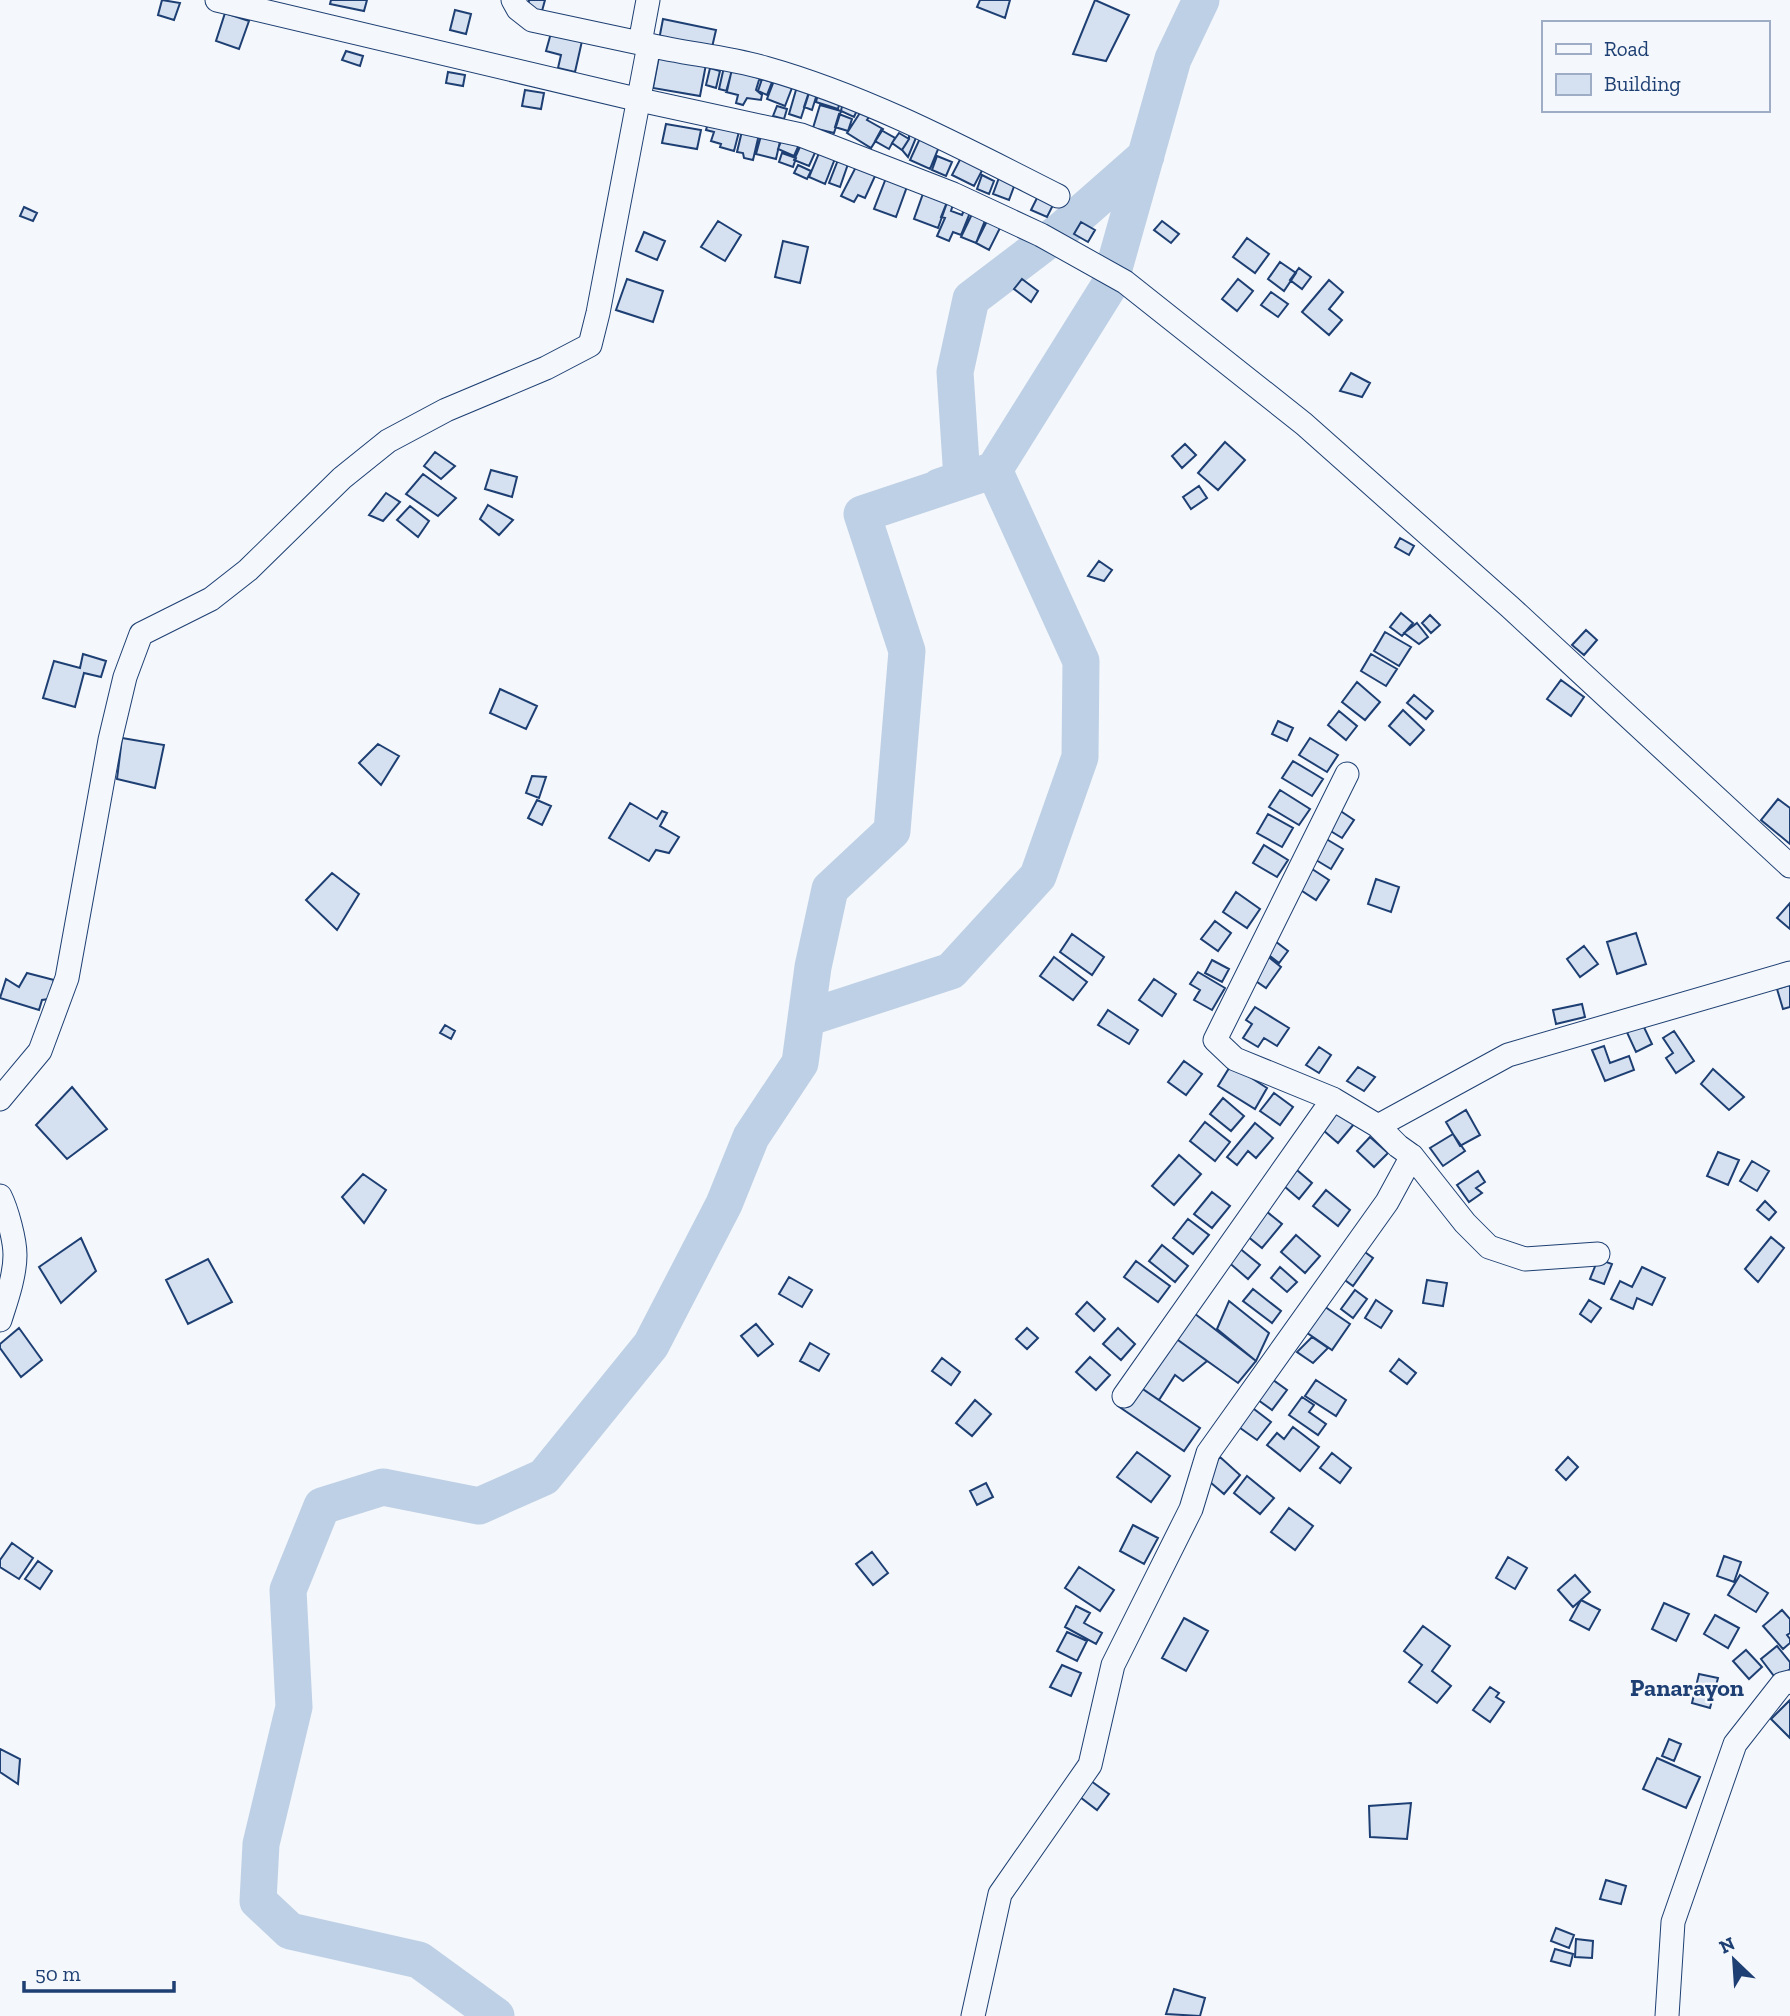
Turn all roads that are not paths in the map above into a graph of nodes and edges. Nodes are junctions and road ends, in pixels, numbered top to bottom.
1 (217, 0) edge
2 (513, 0) edge
3 (648, 0) edge
4 (645, 44) junction
5 (640, 100) junction
6 (1058, 196) dead end
7 (1347, 774) dead end
8 (1790, 866) edge
9 (1790, 973) edge
10 (0, 1099) edge
11 (1333, 1100) junction
12 (1378, 1126) junction
13 (1412, 1156) junction
14 (0, 1196) edge
15 (1598, 1254) dead end
16 (0, 1320) edge
17 (1124, 1396) dead end
18 (1790, 1682) edge
19 (973, 2016) edge
20 (1667, 2016) edge

1 - 5 street
2 - 4 street
3 - 4 street
4 - 5 street
4 - 6 street
5 - 8 street
5 - 10 street
7 - 11 street
9 - 12 street
11 - 12 street
11 - 17 street
12 - 13 street
13 - 15 street
13 - 19 street
14 - 16 street
18 - 20 street

